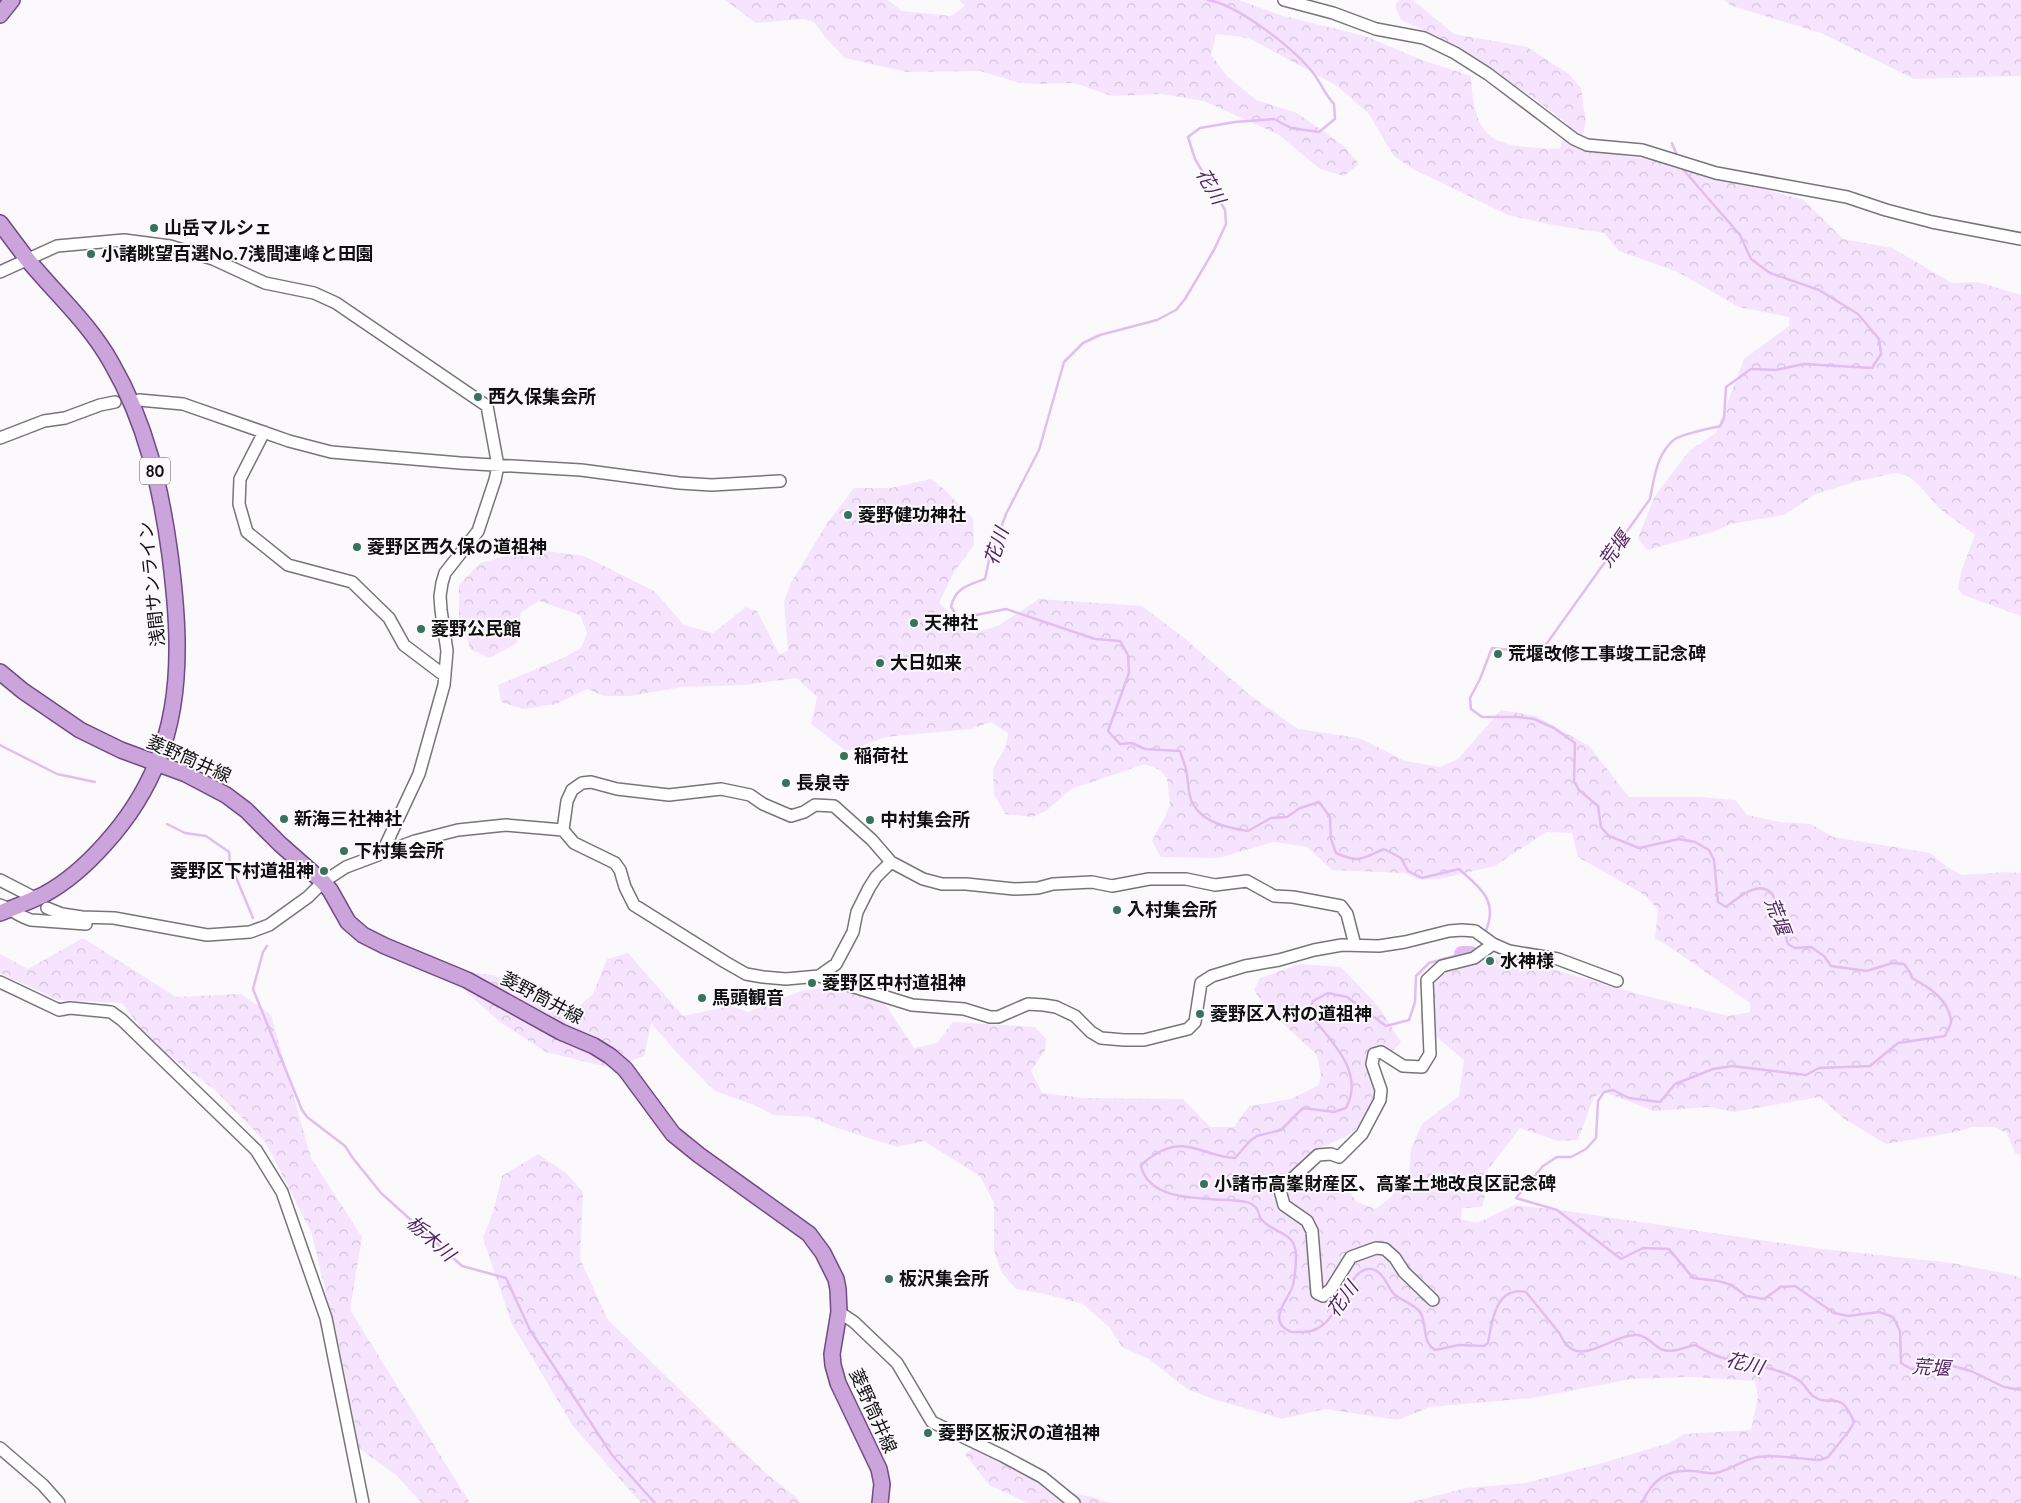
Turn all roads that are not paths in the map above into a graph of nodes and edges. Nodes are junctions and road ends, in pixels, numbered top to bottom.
1 (12, 0) edge
2 (1284, 0) edge
3 (0, 16) edge
4 (0, 223) edge
5 (2021, 239) edge
6 (27, 259) junction
7 (0, 272) edge
8 (139, 400) dead end
9 (115, 402) dead end
10 (264, 432) junction
11 (0, 438) edge
12 (498, 466) junction
13 (780, 481) dead end
14 (0, 672) edge
15 (445, 676) junction
16 (159, 763) junction
17 (563, 830) junction
18 (382, 853) junction
19 (891, 862) junction
20 (0, 880) edge
21 (323, 882) junction
22 (30, 896) dead end
23 (47, 908) dead end
24 (3, 909) edge
25 (114, 918) junction
26 (1493, 944) junction
27 (1355, 945) junction
28 (819, 976) junction
29 (0, 982) edge
30 (1617, 982) dead end
31 (1433, 1300) dead end
32 (839, 1312) junction
33 (0, 1448) edge
34 (59, 1503) edge
35 (363, 1503) edge
36 (880, 1503) edge
37 (1074, 1503) edge

1 - 3 main road
2 - 5 street
4 - 6 main road, 浅間サンライン / 80
6 - 7 street
6 - 12 street
6 - 16 main road, 浅間サンライン / 80
8 - 10 street
9 - 11 street
10 - 12 street
10 - 15 street
12 - 13 street
12 - 15 street
14 - 16 main road, 菱野筒井線
15 - 18 street
16 - 21 main road, 菱野筒井線
16 - 24 main road, 浅間サンライン / 80
17 - 18 street
17 - 19 street
17 - 28 street
18 - 21 street
19 - 27 street
19 - 28 street
20 - 22 street
21 - 25 street
21 - 32 main road, 菱野筒井線
23 - 25 street
24 - 25 street
26 - 27 street
26 - 30 street
26 - 31 street
27 - 28 street
29 - 35 street
32 - 36 main road, 菱野筒井線
32 - 37 street
33 - 34 street

